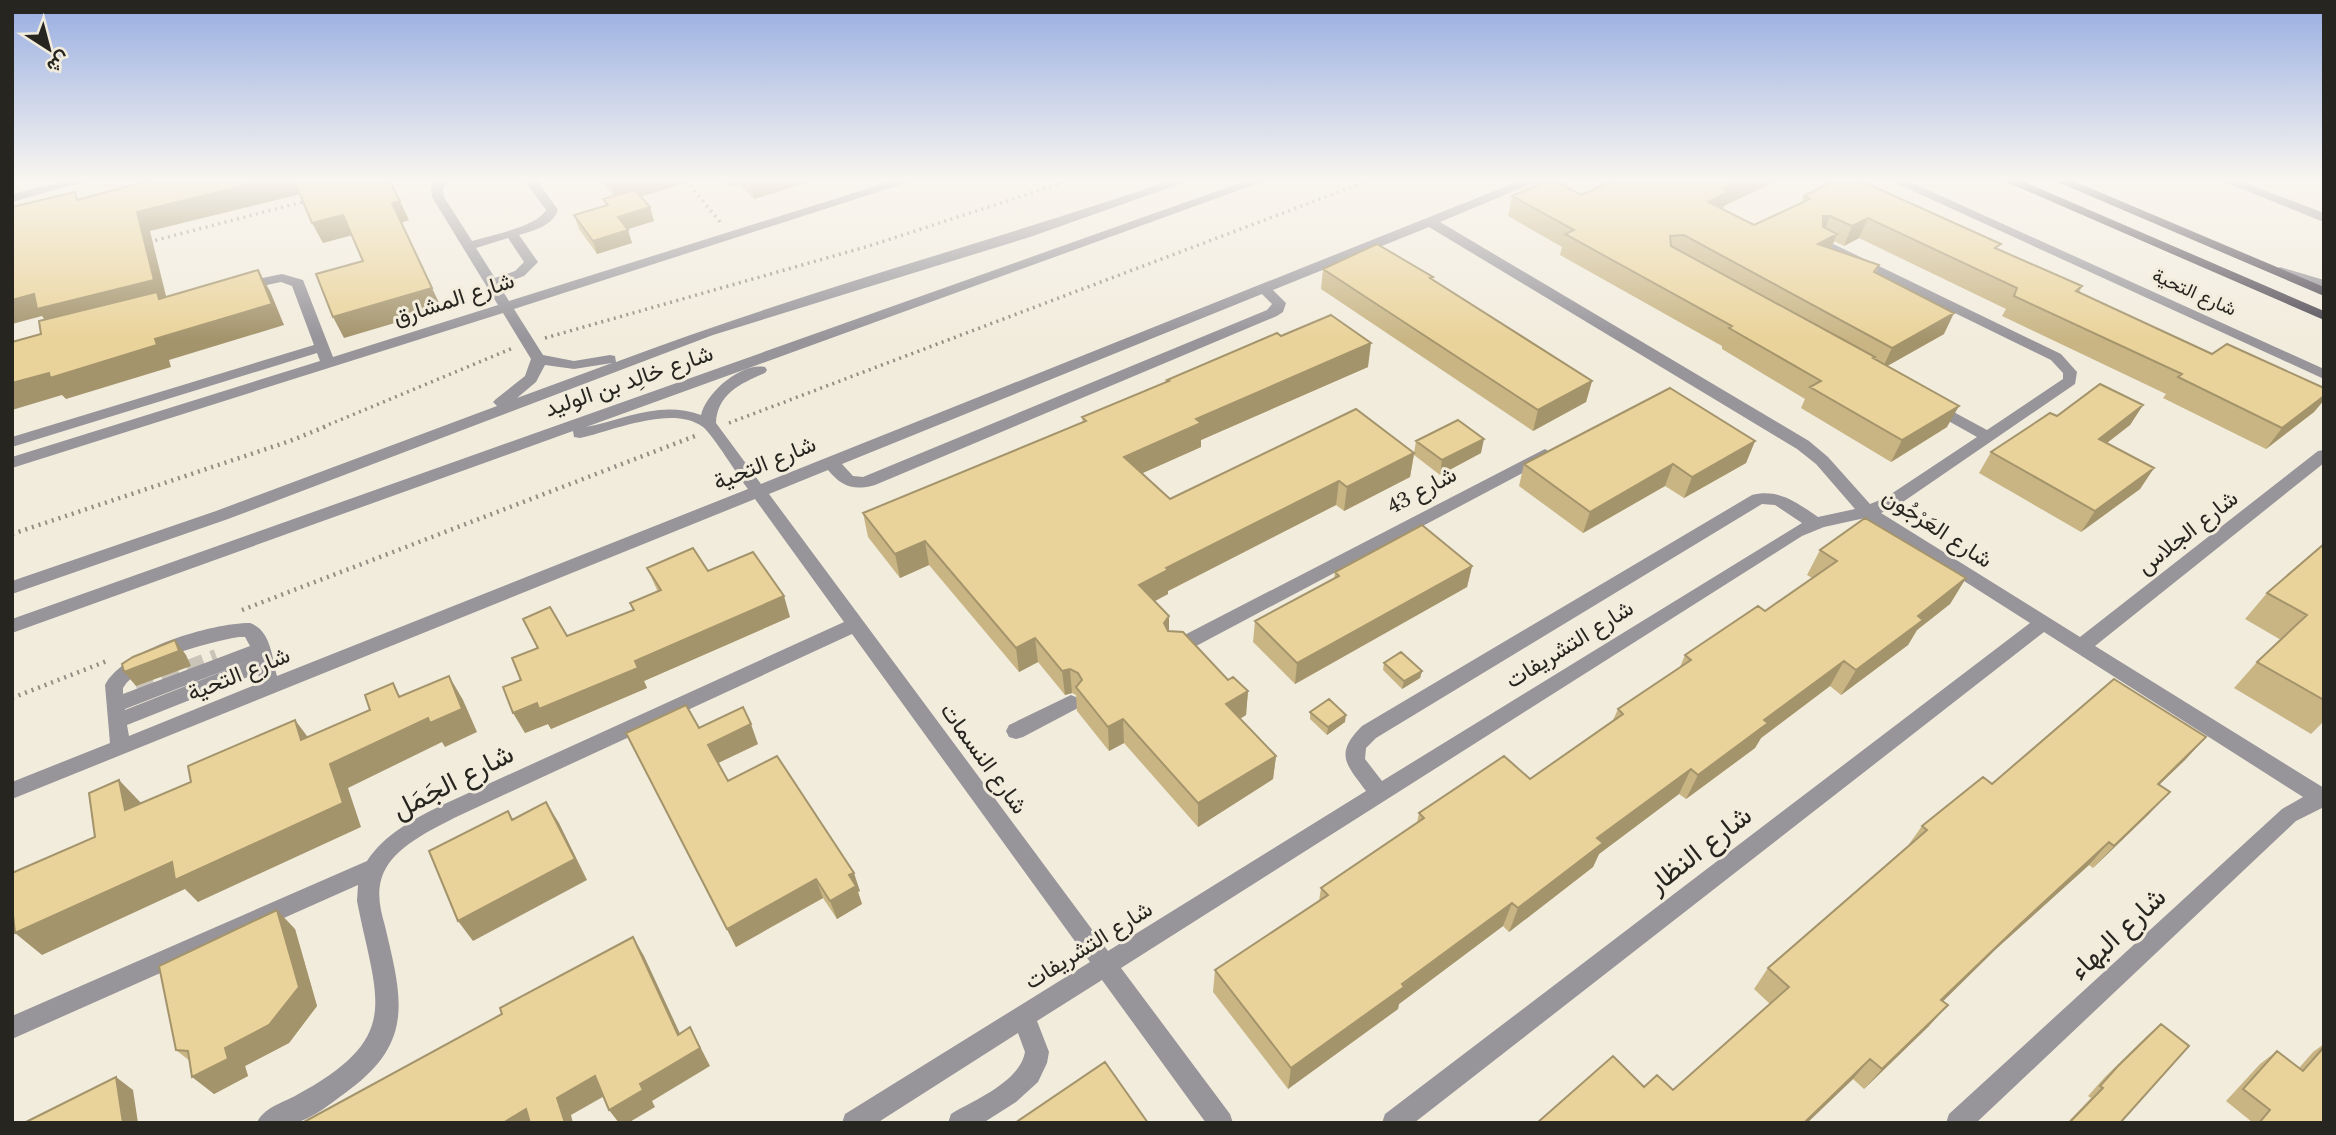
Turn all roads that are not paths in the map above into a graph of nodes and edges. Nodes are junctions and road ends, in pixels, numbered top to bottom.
1 (460, 233) edge
2 (511, 233) joint
3 (744, 233) edge
4 (1028, 233) edge
5 (1113, 233) edge
6 (1403, 233) edge
7 (1448, 233) edge
8 (2012, 233) edge
9 (2131, 233) edge
10 (2185, 233) edge
11 (1821, 242) edge
12 (468, 246) junction
13 (2256, 263) junction
14 (491, 283) junction
15 (2324, 284) edge
16 (232, 289) edge
17 (1264, 289) junction
18 (2324, 292) edge
19 (506, 307) junction
20 (2324, 316) edge
21 (815, 340) junction
22 (668, 346) junction
23 (322, 347) junction
24 (538, 359) junction
25 (328, 364) junction
26 (2324, 375) edge
27 (1690, 378) junction
28 (1670, 388) edge
29 (1914, 396) edge
30 (462, 425) junction
31 (710, 426) junction
32 (548, 434) junction
33 (1987, 436) junction
34 (12, 442) edge
35 (1565, 443) edge
36 (2324, 455) edge
37 (12, 463) edge
38 (831, 463) junction
39 (758, 492) junction
40 (1868, 512) junction
41 (1814, 523) junction
42 (12, 588) edge
43 (2042, 624) junction
44 (855, 625) junction
45 (12, 626) edge
46 (2080, 647) junction
47 (1176, 648) edge
48 (261, 652) junction
49 (217, 658) tunnel mouth
50 (271, 687) junction
51 (136, 689) tunnel mouth
52 (1070, 703) dead end
53 (115, 708) junction
54 (1016, 731) dead end
55 (120, 747) junction
56 (12, 791) edge
57 (1380, 793) junction
58 (2323, 798) edge
59 (372, 869) junction
60 (1104, 966) junction
61 (1021, 1018) junction
62 (12, 1028) edge
63 (269, 1123) edge
64 (854, 1123) edge
65 (960, 1123) edge
66 (1221, 1123) edge
67 (1394, 1123) edge
68 (1958, 1123) edge

1 - 12 street
2 - 12 street
2 - 14 street
3 - 19 street, شارع المشارق
4 - 22 street, شارع خالِد بن الوليد
5 - 21 street, شارع خالِد بن الوليد
6 - 17 street, شارع التحية
7 - 27 street, شارع العَرْجُون
8 - 26 street, شارع التحية
9 - 20 main road
10 - 13 main road
11 - 33 street, شارع التشريفات
12 - 14 street
13 - 15 street
13 - 18 main road
14 - 19 street
16 - 23 street
17 - 38 street, شارع التحية
17 - 38 street
19 - 24 street
19 - 25 street, شارع المشارق
21 - 31 street
21 - 32 street, شارع خالِد بن الوليد
22 - 24 street
22 - 30 street, شارع خالِد بن الوليد
23 - 25 street
23 - 34 street
24 - 30 street
25 - 37 street, شارع المشارق
27 - 28 street
27 - 40 street, شارع العَرْجُون
29 - 33 street
30 - 42 street, شارع خالِد بن الوليد
31 - 32 street
31 - 39 street, شارع النسمات
32 - 45 street, شارع خالِد بن الوليد
33 - 40 street, شارع التشريفات
35 - 47 street, شارع 43
36 - 46 street, شارع الجلاس
38 - 39 street, شارع التحية
39 - 44 street, شارع النسمات
39 - 50 street, شارع التحية
40 - 41 street, شارع التشريفات
40 - 43 street, شارع العَرْجُون
41 - 57 street, شارع التشريفات
41 - 57 street
43 - 46 street, شارع العَرْجُون
43 - 67 street, شارع النظار
44 - 59 street, شارع الجَمَل
44 - 60 street, شارع النسمات
46 - 58 street, شارع العَرْجُون
48 - 49 street
48 - 50 street
48 - 53 street
48 - 53 street
50 - 55 street, شارع التحية
51 - 53 street
52 - 54 street
53 - 55 street
55 - 56 street, شارع التحية
57 - 60 street, شارع التشريفات
58 - 68 street, شارع البهاء
59 - 62 street
59 - 63 street
60 - 61 street, شارع التشريفات
60 - 66 street, شارع النسمات
61 - 64 street, شارع التشريفات
61 - 65 street

